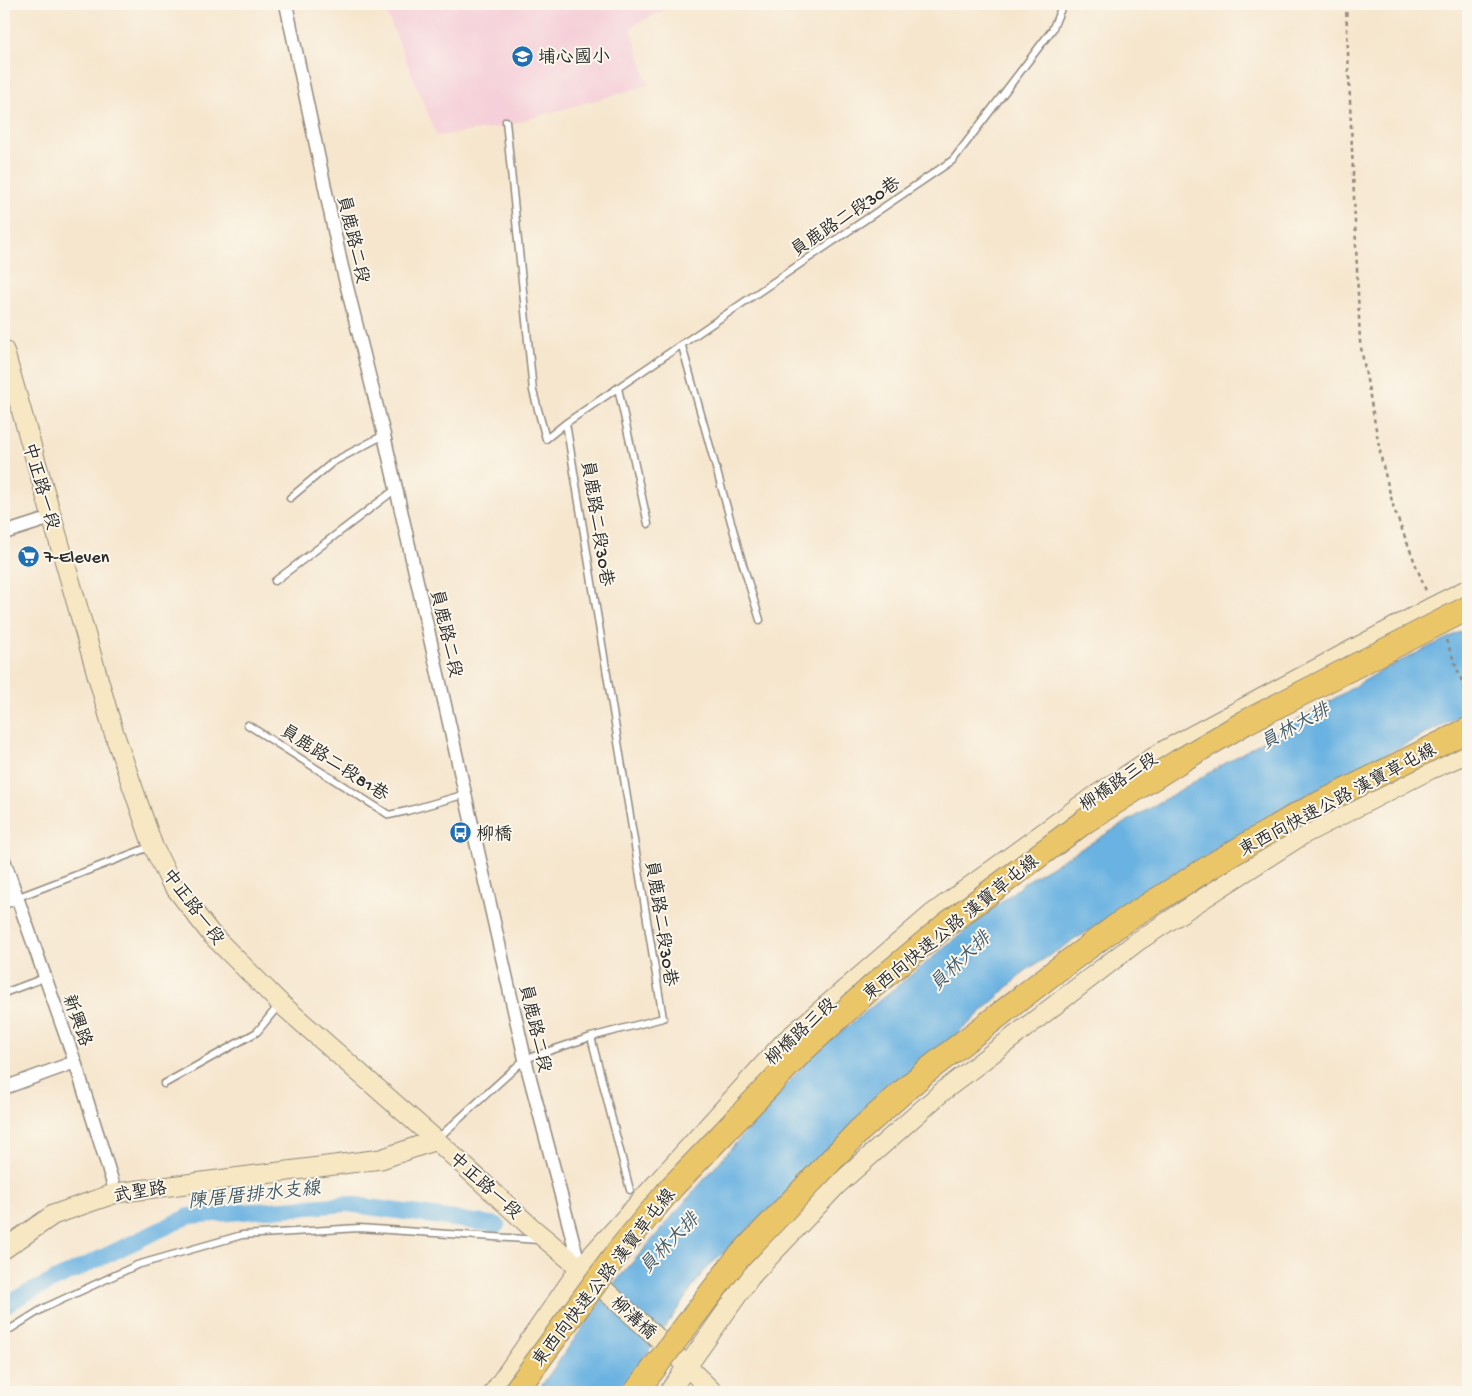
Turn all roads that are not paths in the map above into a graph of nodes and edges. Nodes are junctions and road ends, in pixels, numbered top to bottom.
1 (286, 4) edge
2 (1063, 4) edge
3 (506, 121) dead end
4 (682, 346) junction
5 (4, 350) edge
6 (618, 388) junction
7 (566, 424) junction
8 (384, 435) junction
9 (396, 489) junction
10 (290, 498) dead end
11 (51, 518) junction
12 (648, 524) dead end
13 (4, 533) edge
14 (275, 580) dead end
15 (1468, 589) edge
16 (1468, 608) edge
17 (760, 620) dead end
18 (248, 725) dead end
19 (1468, 730) edge
20 (1468, 754) edge
21 (466, 794) junction
22 (153, 846) junction
23 (4, 860) edge
24 (16, 898) junction
25 (4, 902) edge
26 (44, 978) junction
27 (4, 993) edge
28 (281, 1004) junction
29 (591, 1037) junction
30 (525, 1059) junction
31 (74, 1062) junction
32 (164, 1084) dead end
33 (4, 1088) edge
34 (436, 1140) junction
35 (630, 1190) dead end
36 (116, 1193) junction
37 (548, 1241) junction
38 (4, 1249) edge
39 (580, 1268) junction
40 (4, 1333) edge
41 (687, 1366) junction
42 (494, 1392) edge
43 (515, 1392) edge
44 (636, 1392) edge
45 (669, 1392) edge
46 (712, 1392) edge

1 - 8 street, 員鹿路二段
2 - 4 lane, 員鹿路二段30巷
3 - 7 lane
4 - 6 lane, 員鹿路二段30巷
4 - 17 lane
5 - 11 main road, 中正路一段
6 - 7 lane, 員鹿路二段30巷
6 - 12 lane
7 - 29 lane, 員鹿路二段30巷
8 - 9 street, 員鹿路二段
8 - 10 lane
9 - 14 lane
9 - 21 street, 員鹿路二段
11 - 13 street
11 - 22 main road, 中正路一段
15 - 39 main road, 柳橋路三段
16 - 43 highway, 東西向快速公路 漢寶草屯線, bridge
18 - 21 lane, 員鹿路二段81巷
19 - 44 highway, 東西向快速公路 漢寶草屯線, bridge
20 - 41 main road
21 - 30 street, 員鹿路二段
22 - 24 lane
22 - 28 main road, 中正路一段
23 - 24 street, 新興路
24 - 25 street
24 - 26 street, 新興路
26 - 27 lane
26 - 31 street, 新興路
28 - 32 lane
28 - 34 main road, 中正路一段
29 - 30 lane, 員鹿路二段30巷
29 - 35 lane
30 - 34 lane, 員鹿路二段30巷
30 - 39 street, 員鹿路二段
31 - 33 street
31 - 36 street, 新興路
34 - 36 main road, 武聖路
34 - 37 main road, 中正路一段
36 - 38 main road, 武聖路
37 - 39 main road, 中正路一段
37 - 40 lane
39 - 41 main road, 柳溝橋
39 - 42 main road, 柳橋路三段
41 - 45 main road
41 - 46 main road, 柳溝橋

